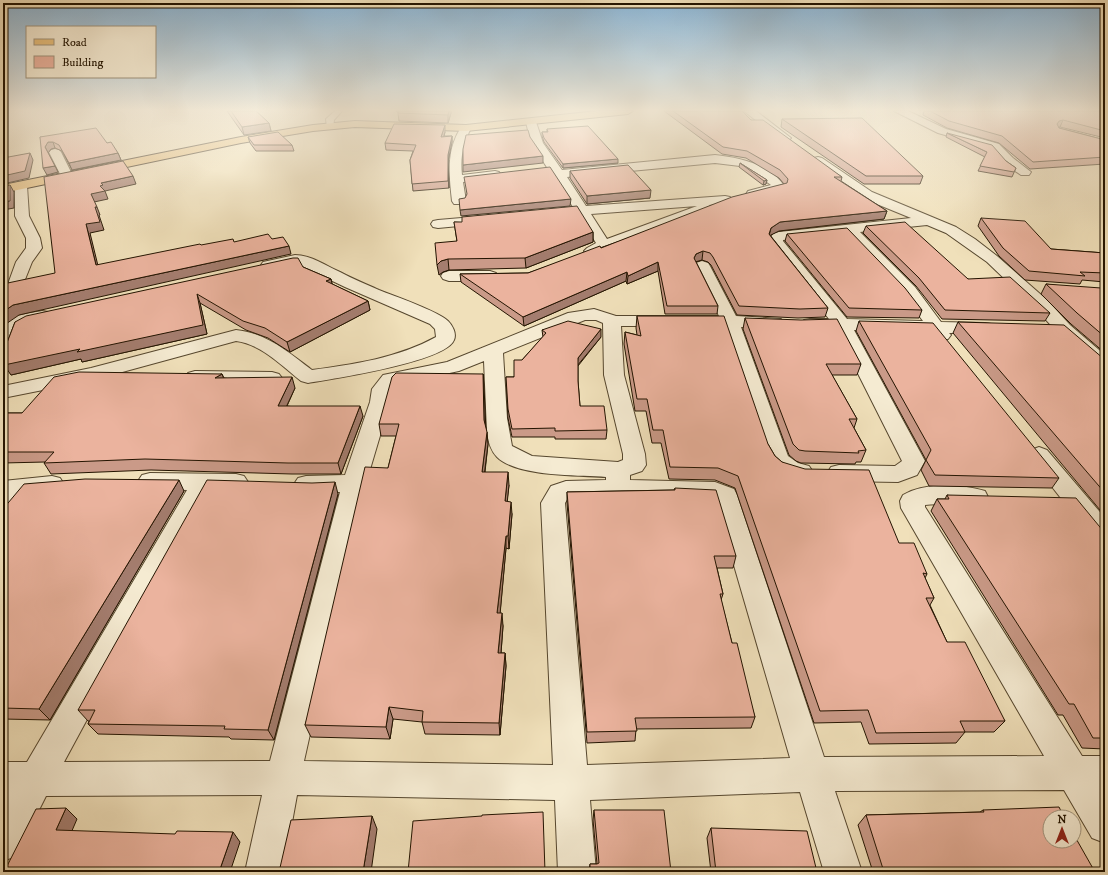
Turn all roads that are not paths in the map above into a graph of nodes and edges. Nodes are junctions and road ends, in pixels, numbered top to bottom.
1 (55, 152) edge
2 (184, 152) edge
3 (456, 152) edge
4 (543, 152) edge
5 (999, 152) edge
6 (808, 154) edge
7 (539, 169) edge
8 (556, 171) junction
9 (1025, 172) dead end
10 (509, 173) edge
11 (67, 176) junction
12 (456, 179) junction
13 (21, 186) junction
14 (3, 189) edge
15 (725, 200) junction
16 (459, 201) edge
17 (581, 210) junction
18 (557, 212) edge
19 (502, 218) edge
20 (927, 221) junction
21 (438, 224) dead end
22 (849, 229) junction
23 (604, 245) junction
24 (576, 257) edge
25 (702, 266) dead end
26 (255, 269) edge
27 (504, 275) edge
28 (449, 276) dead end
29 (16, 284) edge
30 (1019, 285) junction
31 (1042, 287) dead end
32 (57, 313) edge
33 (612, 321) junction
34 (730, 321) junction
35 (841, 323) junction
36 (936, 326) junction
37 (7, 328) edge
38 (998, 328) edge
39 (1043, 328) edge
40 (1064, 328) junction
41 (493, 349) junction
42 (956, 351) edge
43 (3, 354) edge
44 (1105, 365) edge
45 (389, 370) junction
46 (94, 374) junction
47 (308, 377) junction
48 (3, 392) edge
49 (1030, 444) edge
50 (618, 479) junction
51 (132, 481) edge
52 (204, 482) junction
53 (253, 482) edge
54 (68, 483) edge
55 (354, 483) junction
56 (284, 484) edge
57 (12, 489) edge
58 (996, 497) edge
59 (1043, 498) edge
60 (1075, 499) junction
61 (3, 509) edge
62 (1105, 536) edge
63 (1088, 773) edge
64 (812, 774) junction
65 (283, 778) junction
66 (19, 779) edge
67 (572, 783) junction
68 (1105, 825) edge
69 (3, 843) edge
70 (264, 872) edge
71 (577, 872) edge
72 (843, 872) edge

1 - 11 street
2 - 11 main road
3 - 12 street
4 - 8 street
5 - 9 street
6 - 20 street
7 - 8 street
8 - 15 street
8 - 17 street
10 - 12 street
11 - 13 main road
12 - 16 street
13 - 14 main road
13 - 29 street
15 - 17 street
15 - 23 street
17 - 18 street
17 - 23 street
19 - 21 street
20 - 22 street
20 - 30 street
22 - 35 street
22 - 36 street
23 - 24 street
25 - 34 street
26 - 45 street
27 - 28 street
30 - 31 street
30 - 40 street
32 - 37 street
33 - 34 street
33 - 41 street
33 - 50 street
34 - 35 street
34 - 35 street
35 - 36 street
36 - 38 street
36 - 42 street
37 - 43 street
39 - 40 street
40 - 44 street
41 - 45 street
41 - 50 street
45 - 47 street
45 - 55 street
46 - 47 street
46 - 47 street
46 - 48 street
49 - 60 street
50 - 64 street
50 - 67 street
51 - 52 street
52 - 53 street
52 - 66 street
54 - 57 street
55 - 56 street
55 - 65 street
57 - 61 street
58 - 63 street
59 - 60 street
60 - 62 street
63 - 64 street
63 - 68 street
64 - 67 street
64 - 72 street
65 - 66 street
65 - 67 street
65 - 70 street
66 - 69 street
67 - 71 street

